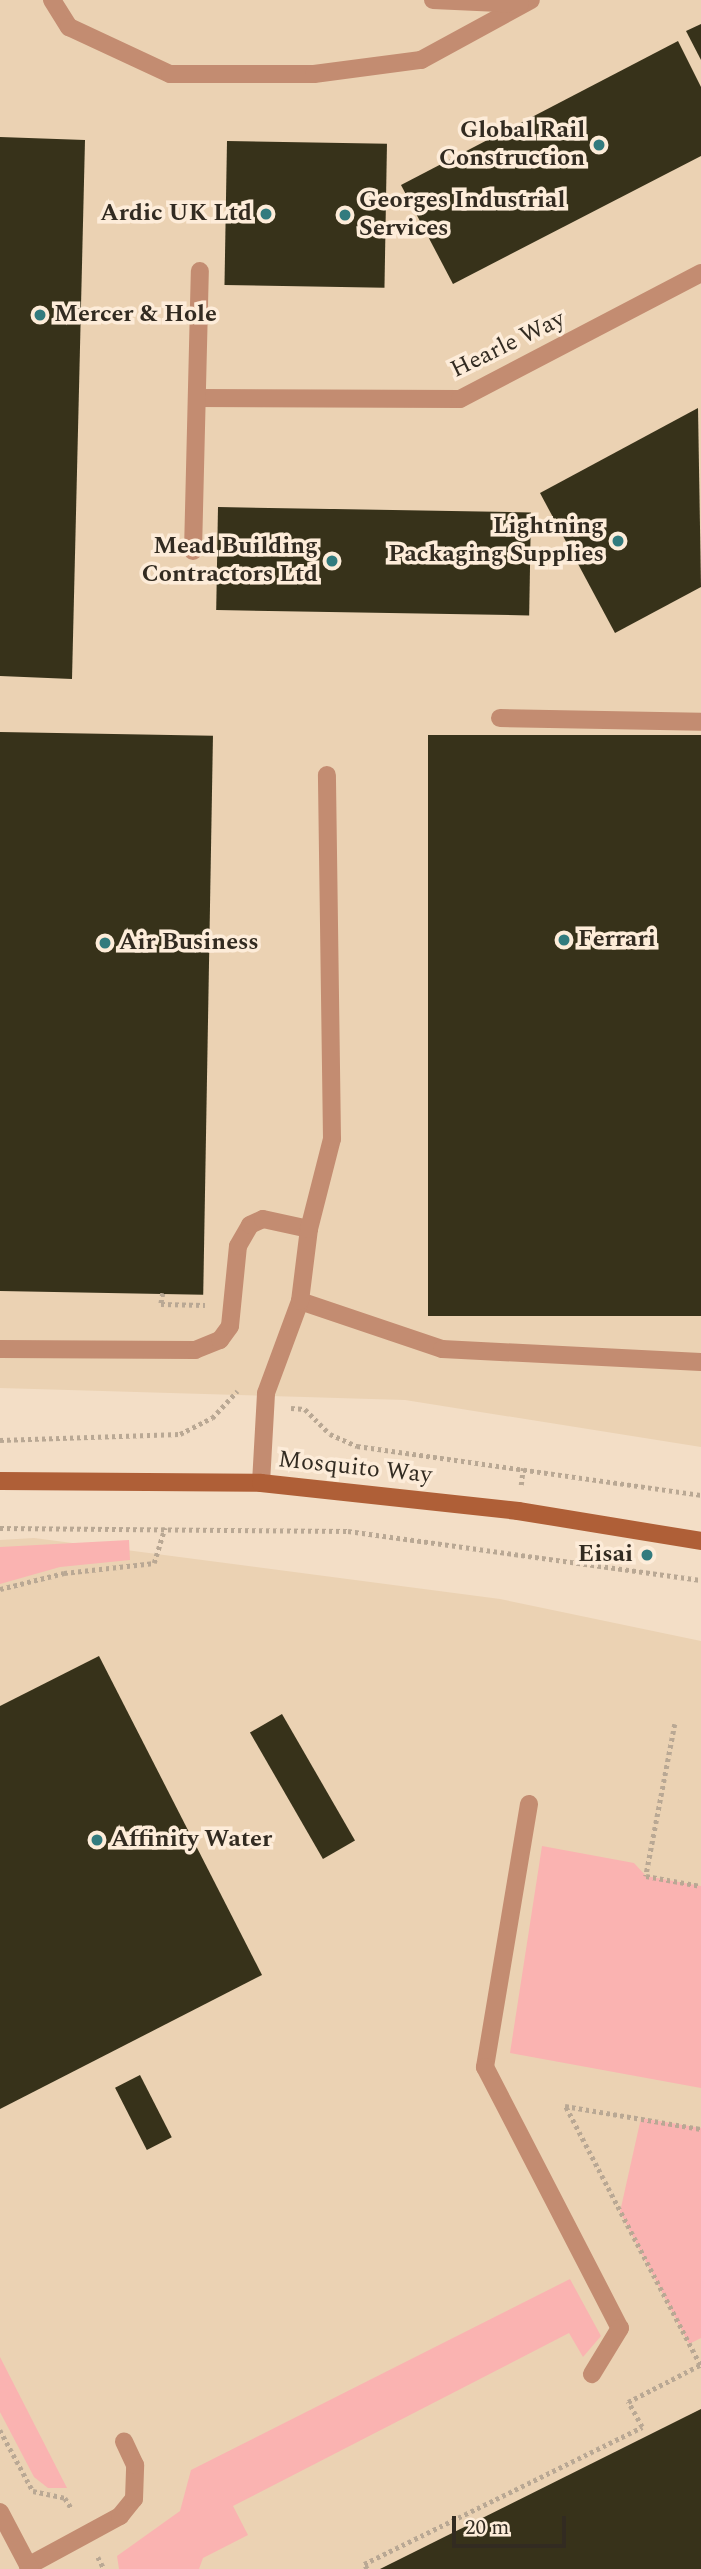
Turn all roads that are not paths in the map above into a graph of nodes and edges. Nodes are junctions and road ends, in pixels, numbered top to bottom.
1 (52, 0) edge
2 (433, 0) edge
3 (527, 2) edge
4 (200, 271) dead end
5 (701, 273) edge
6 (197, 398) junction
7 (193, 551) dead end
8 (500, 718) dead end
9 (701, 722) edge
10 (327, 775) dead end
11 (309, 1228) junction
12 (300, 1301) junction
13 (0, 1349) edge
14 (701, 1362) edge
15 (0, 1481) edge
16 (261, 1483) junction
17 (701, 1541) edge
18 (529, 1804) dead end
19 (592, 2374) dead end
20 (124, 2441) dead end
21 (0, 2512) edge
22 (29, 2568) edge

1 - 3 street
2 - 3 street
4 - 6 street
5 - 6 street, Hearle Way
6 - 7 street
8 - 9 street
10 - 11 street
11 - 12 street
11 - 13 street
12 - 14 street
12 - 16 street
15 - 16 street, Mosquito Way
16 - 17 street, Mosquito Way
18 - 19 street
20 - 22 street
21 - 22 street

